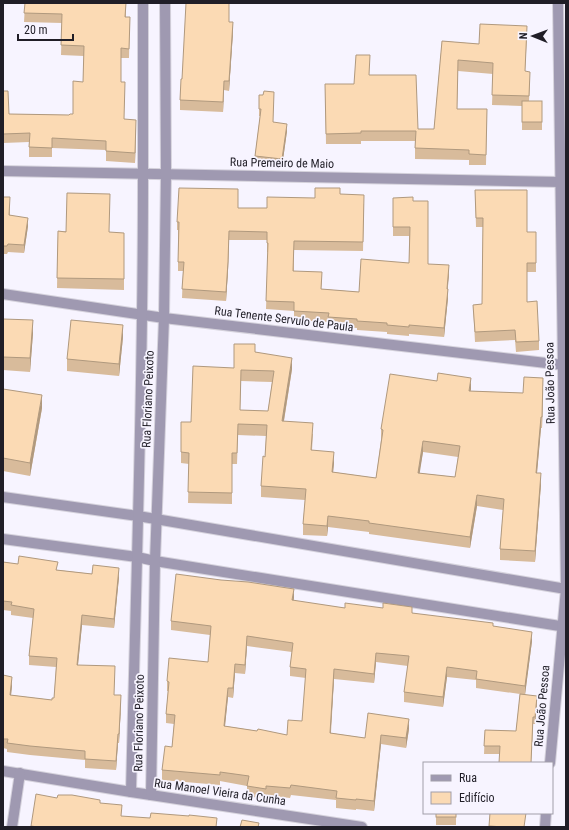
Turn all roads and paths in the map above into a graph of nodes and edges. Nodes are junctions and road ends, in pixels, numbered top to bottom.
1 (143, 3) edge
2 (165, 3) edge
3 (558, 3) edge
4 (3, 171) edge
5 (143, 174) junction
6 (166, 174) junction
7 (561, 182) junction
8 (3, 294) edge
9 (142, 314) junction
10 (164, 318) junction
11 (563, 365) junction
12 (3, 497) edge
13 (138, 516) junction
14 (157, 519) junction
15 (3, 538) edge
16 (137, 557) junction
17 (155, 561) junction
18 (566, 589) edge
19 (564, 627) edge
20 (550, 762) edge
21 (3, 771) edge
22 (20, 774) junction
23 (131, 792) junction
24 (151, 795) junction
25 (546, 814) edge
26 (345, 826) edge
27 (12, 827) edge
28 (362, 827) edge
29 (545, 827) edge

1 - 5 street, Rua Floriano Peixoto
2 - 6 street, Rua Floriano Peixoto
3 - 7 street, Rua João Pessoa
4 - 5 street, Rua Premeiro de Maio
5 - 6 street, Rua Premeiro de Maio
5 - 9 street, Rua Floriano Peixoto
6 - 7 street, Rua Premeiro de Maio
6 - 10 street, Rua Floriano Peixoto
7 - 11 street, Rua João Pessoa
8 - 9 street, Rua Tenente Servulo de Paula
9 - 10 street, Rua Tenente Servulo de Paula
9 - 13 street, Rua Floriano Peixoto
10 - 11 street, Rua Tenente Servulo de Paula
10 - 14 street, Rua Floriano Peixoto
11 - 18 street, Rua João Pessoa
12 - 13 street
13 - 14 street
13 - 16 street, Rua Floriano Peixoto
14 - 17 street, Rua Floriano Peixoto
14 - 18 street
15 - 16 street
16 - 17 street
16 - 23 street, Rua Floriano Peixoto
17 - 19 street
17 - 24 street, Rua Floriano Peixoto
18 - 19 street, Rua João Pessoa
19 - 20 street, Rua João Pessoa
21 - 22 street, Rua Manoel Vieira da Cunha
22 - 23 street, Rua Manoel Vieira da Cunha
22 - 27 street
23 - 24 street, Rua Manoel Vieira da Cunha
24 - 26 street, Rua Manoel Vieira da Cunha
25 - 29 street
26 - 28 street, Rua Manoel Vieira da Cunha

